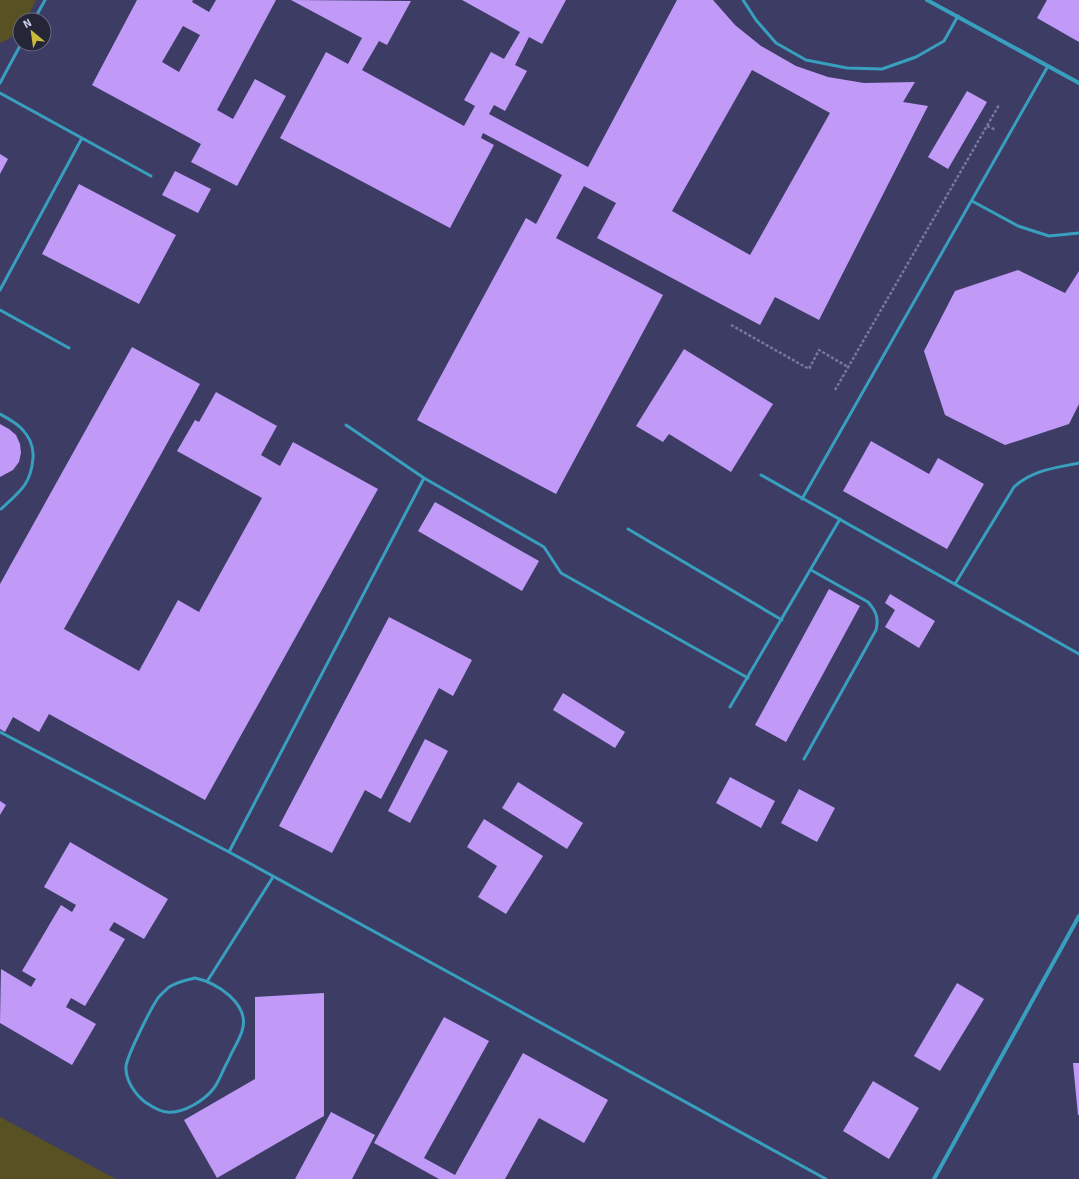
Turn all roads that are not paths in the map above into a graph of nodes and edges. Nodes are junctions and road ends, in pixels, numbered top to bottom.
1 (45, 0) edge
2 (743, 0) edge
3 (927, 0) edge
4 (38, 12) edge
5 (958, 16) junction
6 (17, 52) edge
7 (1048, 66) junction
8 (0, 83) edge
9 (1079, 83) edge
10 (0, 93) edge
11 (82, 138) junction
12 (152, 176) dead end
13 (972, 201) junction
14 (1079, 233) edge
15 (0, 290) edge
16 (0, 310) edge
17 (69, 348) dead end
18 (0, 414) edge
19 (346, 425) dead end
20 (1079, 463) edge
21 (760, 475) dead end
22 (424, 478) junction
23 (802, 499) junction
24 (0, 509) edge
25 (840, 519) junction
26 (628, 529) dead end
27 (811, 570) junction
28 (955, 584) junction
29 (782, 620) junction
30 (1079, 654) edge
31 (748, 678) junction
32 (730, 707) dead end
33 (0, 732) edge
34 (804, 759) dead end
35 (229, 852) junction
36 (273, 877) junction
37 (1079, 916) edge
38 (208, 980) junction
39 (826, 1179) edge
40 (934, 1179) edge

1 - 4 lane
2 - 5 lane
3 - 5 street
5 - 7 street
6 - 8 lane
7 - 9 street
7 - 13 lane
10 - 11 lane
11 - 12 lane
11 - 15 lane
13 - 14 lane
13 - 23 lane
16 - 17 lane
18 - 24 lane
19 - 22 lane
20 - 28 lane
21 - 23 lane
22 - 31 lane
22 - 35 lane
23 - 25 lane
25 - 27 lane
25 - 28 lane
26 - 29 lane
27 - 29 lane
27 - 34 lane
28 - 30 lane
29 - 31 lane
31 - 32 lane
33 - 35 lane
35 - 36 lane
36 - 38 lane
36 - 39 lane
37 - 40 street
38 - 38 lane

